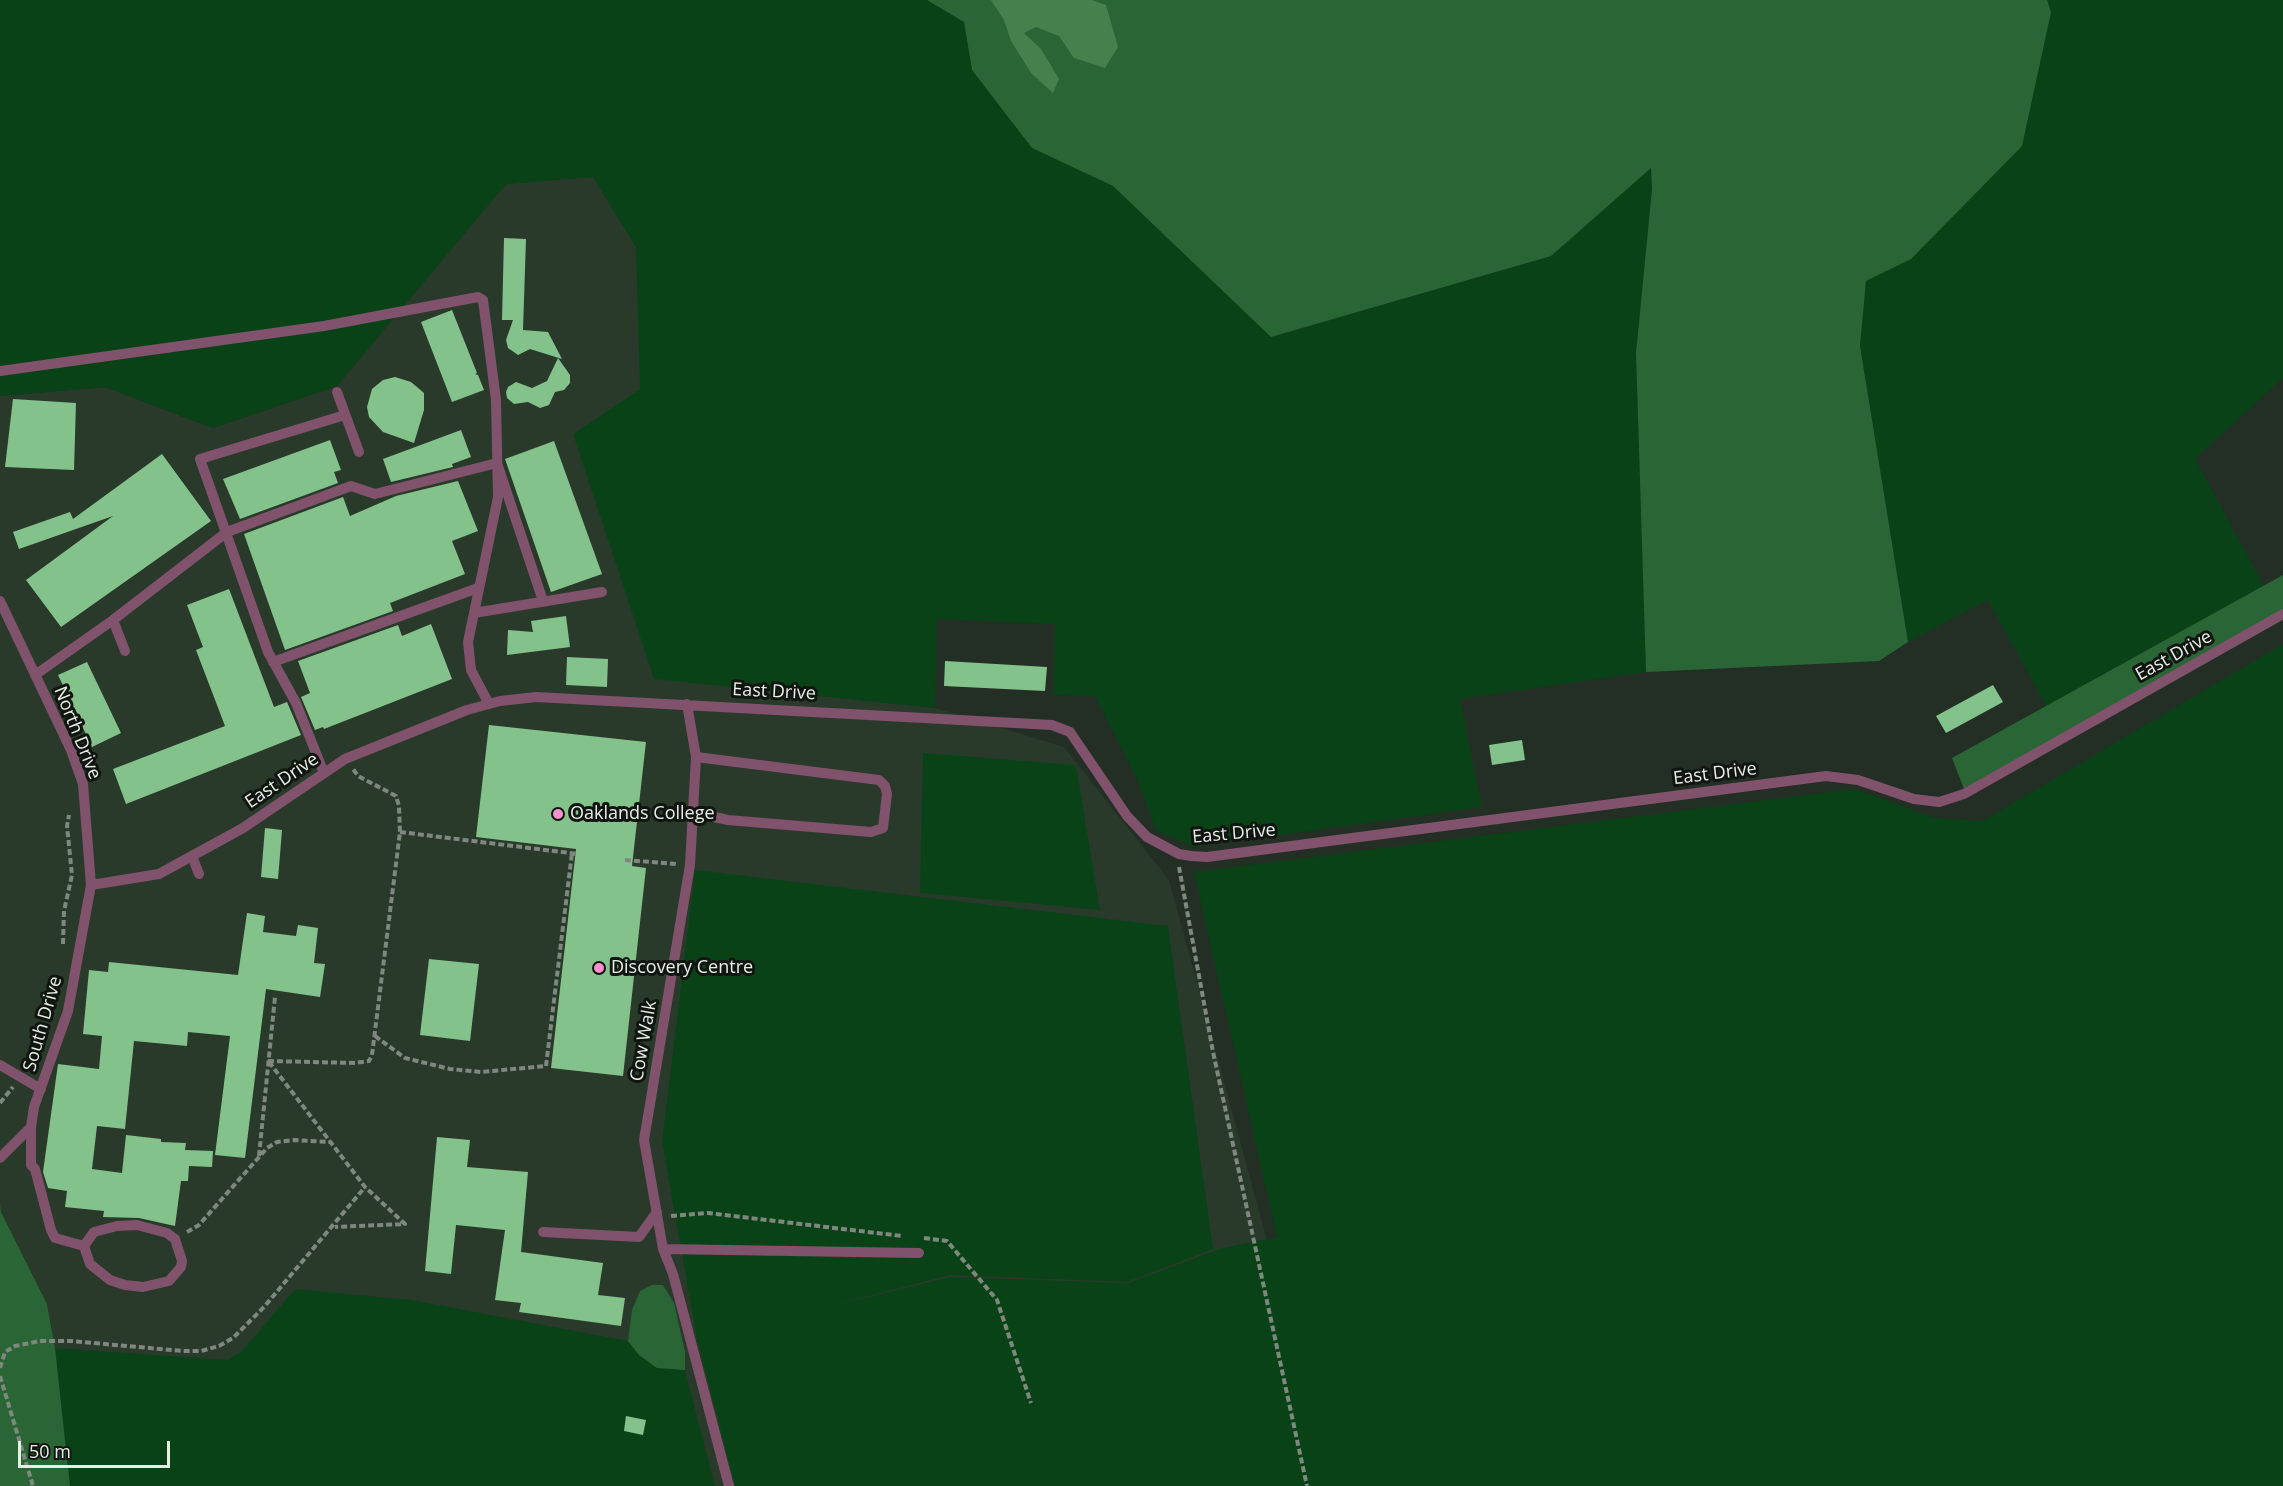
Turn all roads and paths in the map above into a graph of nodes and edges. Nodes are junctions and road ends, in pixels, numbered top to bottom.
1 (0, 371) edge
2 (338, 392) dead end
3 (345, 415) junction
4 (359, 452) dead end
5 (497, 463) junction
6 (227, 532) junction
7 (478, 588) junction
8 (602, 592) dead end
9 (0, 601) edge
10 (543, 601) junction
11 (474, 613) junction
12 (2283, 614) edge
13 (113, 620) junction
14 (125, 651) dead end
15 (273, 662) junction
16 (35, 675) junction
17 (489, 704) junction
18 (687, 704) junction
19 (696, 757) junction
20 (345, 759) junction
21 (324, 772) junction
22 (70, 808) dead end
23 (692, 812) junction
24 (400, 832) junction
25 (572, 853) junction
26 (578, 854) dead end
27 (1179, 854) junction
28 (192, 856) junction
29 (625, 860) dead end
30 (690, 865) junction
31 (199, 874) dead end
32 (91, 885) junction
33 (63, 951) dead end
34 (275, 997) dead end
35 (44, 1028) dead end
36 (375, 1036) junction
37 (268, 1061) junction
38 (0, 1065) edge
39 (20, 1078) junction
40 (41, 1089) junction
41 (0, 1103) edge
42 (31, 1127) junction
43 (331, 1142) junction
44 (259, 1156) junction
45 (0, 1158) edge
46 (364, 1187) junction
47 (657, 1212) junction
48 (333, 1227) junction
49 (543, 1232) dead end
50 (175, 1239) junction
51 (84, 1246) junction
52 (663, 1248) junction
53 (919, 1253) dead end
54 (0, 1368) edge
55 (0, 1376) edge
56 (33, 1486) edge
57 (729, 1486) edge
58 (1307, 1486) edge

1 - 5 lane
2 - 3 lane
3 - 4 lane
3 - 6 lane
5 - 6 lane
5 - 7 lane
5 - 10 lane
6 - 13 lane
6 - 15 lane
7 - 11 lane
7 - 15 lane
8 - 10 lane
9 - 16 lane, North Drive
10 - 11 lane
11 - 17 lane
12 - 27 lane, East Drive
13 - 14 lane
13 - 16 lane
15 - 21 lane
16 - 32 lane, North Drive
17 - 18 lane, East Drive
17 - 20 lane, East Drive
18 - 19 lane, Cow Walk
18 - 27 lane, East Drive
19 - 23 lane, Cow Walk
19 - 23 lane
20 - 21 lane, East Drive
20 - 24 path
21 - 28 lane, East Drive
22 - 33 path
23 - 30 lane, Cow Walk
24 - 25 path
24 - 36 path
25 - 26 path
25 - 36 path
27 - 58 path
28 - 31 lane
28 - 32 lane, East Drive
29 - 30 path
30 - 47 lane, Cow Walk
32 - 40 lane, South Drive
34 - 37 path
35 - 39 path
36 - 37 path
37 - 43 path
37 - 44 path
38 - 39 lane
39 - 40 lane
39 - 41 path
40 - 42 lane, South Drive
42 - 45 lane
42 - 51 lane, South Drive
43 - 44 path
43 - 46 path
44 - 50 path
46 - 48 path
46 - 48 path
47 - 49 lane
47 - 52 lane, Cow Walk
48 - 54 path
50 - 51 lane
50 - 51 lane
52 - 53 lane
52 - 57 lane, Cow Walk
55 - 56 path

